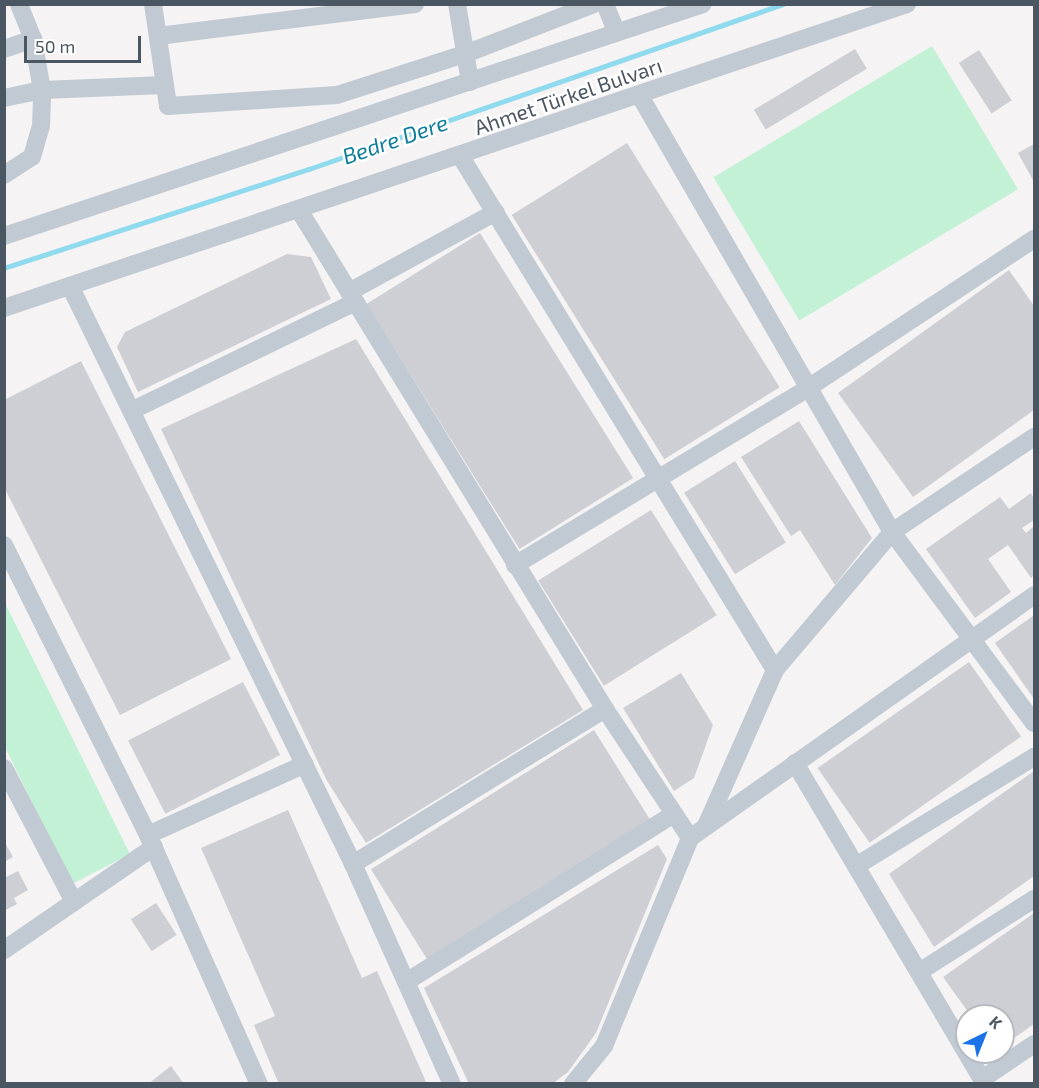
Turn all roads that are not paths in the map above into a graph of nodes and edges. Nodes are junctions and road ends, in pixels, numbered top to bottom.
1 (19, 4) edge
2 (153, 4) edge
3 (415, 4) edge
4 (457, 4) edge
5 (594, 4) edge
6 (605, 4) edge
7 (703, 4) edge
8 (907, 4) edge
9 (679, 9) edge
10 (616, 33) junction
11 (158, 36) junction
12 (33, 39) junction
13 (4, 49) edge
14 (465, 54) junction
15 (470, 82) junction
16 (165, 85) junction
17 (42, 90) junction
18 (640, 96) junction
19 (4, 98) edge
20 (461, 157) junction
21 (4, 175) edge
22 (299, 210) junction
23 (496, 212) junction
24 (4, 236) edge
25 (1035, 239) edge
26 (70, 286) junction
27 (352, 297) junction
28 (4, 308) edge
29 (808, 388) junction
30 (133, 410) junction
31 (1035, 437) edge
32 (659, 478) junction
33 (892, 532) junction
34 (4, 545) edge
35 (515, 565) junction
36 (1035, 595) edge
37 (972, 639) junction
38 (775, 670) junction
39 (605, 709) junction
40 (1035, 723) edge
41 (1035, 757) edge
42 (795, 763) junction
43 (305, 764) junction
44 (4, 768) edge
45 (674, 814) junction
46 (706, 826) junction
47 (690, 837) junction
48 (151, 841) junction
49 (353, 864) junction
50 (856, 866) junction
51 (1035, 899) edge
52 (74, 903) junction
53 (4, 950) edge
54 (919, 972) junction
55 (406, 981) junction
56 (1035, 1044) edge
57 (983, 1081) edge
58 (259, 1083) edge
59 (452, 1083) edge
60 (573, 1083) edge

1 - 12 street
2 - 11 street
3 - 11 street
4 - 14 street
5 - 14 street
6 - 10 street
7 - 9 street, Ahmet Türkel Bulvarı
8 - 18 street, Ahmet Türkel Bulvarı
9 - 10 street, Ahmet Türkel Bulvarı
10 - 15 street, Ahmet Türkel Bulvarı
11 - 16 street
12 - 13 street
12 - 17 street
14 - 15 street
14 - 16 street
15 - 24 street, Ahmet Türkel Bulvarı
16 - 17 street
17 - 19 street
17 - 21 street
18 - 20 street, Ahmet Türkel Bulvarı
18 - 29 street
20 - 22 street, Ahmet Türkel Bulvarı
20 - 23 street
22 - 26 street, Ahmet Türkel Bulvarı
22 - 27 street
23 - 27 street
23 - 32 street
25 - 29 street
26 - 28 street, Ahmet Türkel Bulvarı
26 - 30 street
27 - 30 street
27 - 35 street
29 - 32 street
29 - 33 street
30 - 43 street
31 - 33 street
32 - 35 street
32 - 38 street
33 - 37 street
33 - 38 street
34 - 48 street
35 - 39 street
36 - 37 street
37 - 40 street
37 - 42 street
38 - 46 street
39 - 45 street
39 - 49 street
41 - 50 street
42 - 46 street
42 - 50 street
43 - 48 street
43 - 49 street
44 - 52 street
45 - 47 street
45 - 55 street
46 - 47 street
47 - 60 street
48 - 52 street
48 - 58 street
49 - 55 street
50 - 54 street
51 - 54 street
52 - 53 street
54 - 57 street
55 - 59 street
56 - 57 street

